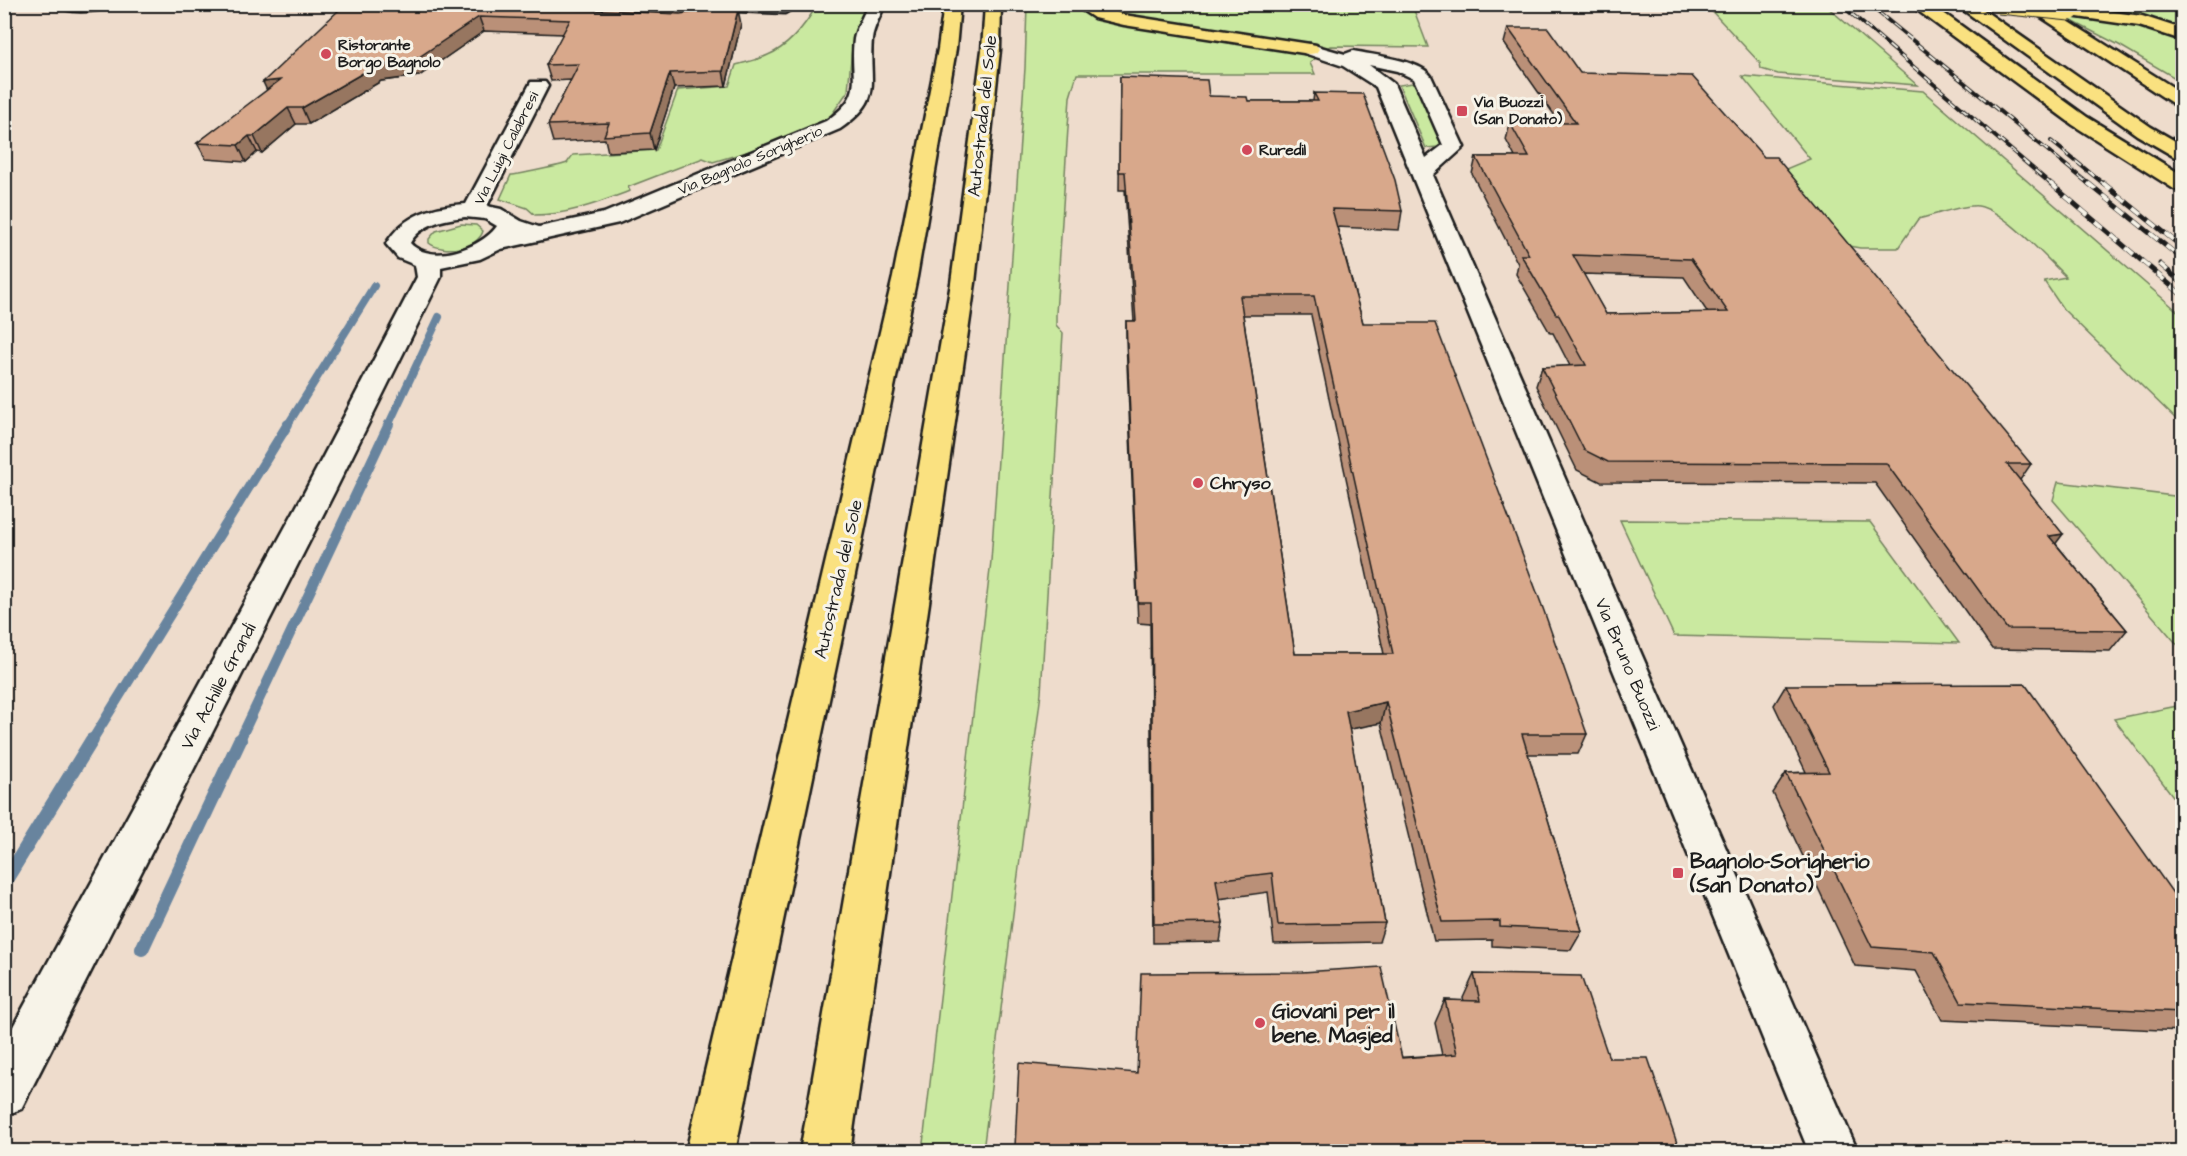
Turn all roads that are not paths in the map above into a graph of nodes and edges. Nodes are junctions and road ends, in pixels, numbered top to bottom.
1 (58, 4) edge
2 (101, 4) edge
3 (877, 4) edge
4 (952, 4) edge
5 (993, 4) edge
6 (1081, 4) edge
7 (1917, 4) edge
8 (1936, 4) edge
9 (1964, 4) edge
10 (1993, 4) edge
11 (1999, 4) edge
12 (2029, 4) edge
13 (65, 5) edge
14 (736, 5) edge
15 (784, 9) dead end
16 (719, 16) edge
17 (2182, 35) edge
18 (2050, 43) dead end
19 (1310, 49) junction
20 (1422, 76) junction
21 (1384, 84) junction
22 (538, 86) dead end
23 (2182, 101) edge
24 (1447, 153) junction
25 (2182, 153) edge
26 (1415, 160) junction
27 (2182, 169) edge
28 (2182, 184) edge
29 (474, 210) junction
30 (506, 223) junction
31 (537, 233) junction
32 (495, 243) junction
33 (426, 268) junction
34 (4, 1092) edge
35 (710, 1152) edge
36 (825, 1152) edge
37 (1833, 1152) edge

1 - 13 street
2 - 13 street
3 - 31 street, Via Bagnolo Sorigherio
4 - 35 highway, Autostrada del Sole
5 - 36 highway, Autostrada del Sole
6 - 19 highway
7 - 28 highway
8 - 27 highway
9 - 25 highway
10 - 18 highway
11 - 17 highway, bridge
12 - 23 highway
14 - 15 street
14 - 16 street
19 - 20 street
19 - 21 street
20 - 21 street
20 - 24 street
21 - 26 street, Via Bruno Buozzi
22 - 29 street, Via Luigi Calabresi
24 - 26 street
24 - 26 street
26 - 37 street, Via Bruno Buozzi
29 - 30 street, Via Bagnolo Sorigherio
29 - 33 street
30 - 31 street, Via Bagnolo Sorigherio
30 - 32 street
31 - 32 street, Via Bagnolo Sorigherio
32 - 33 street, Via Bagnolo Sorigherio
33 - 34 street, Via Achille Grandi

